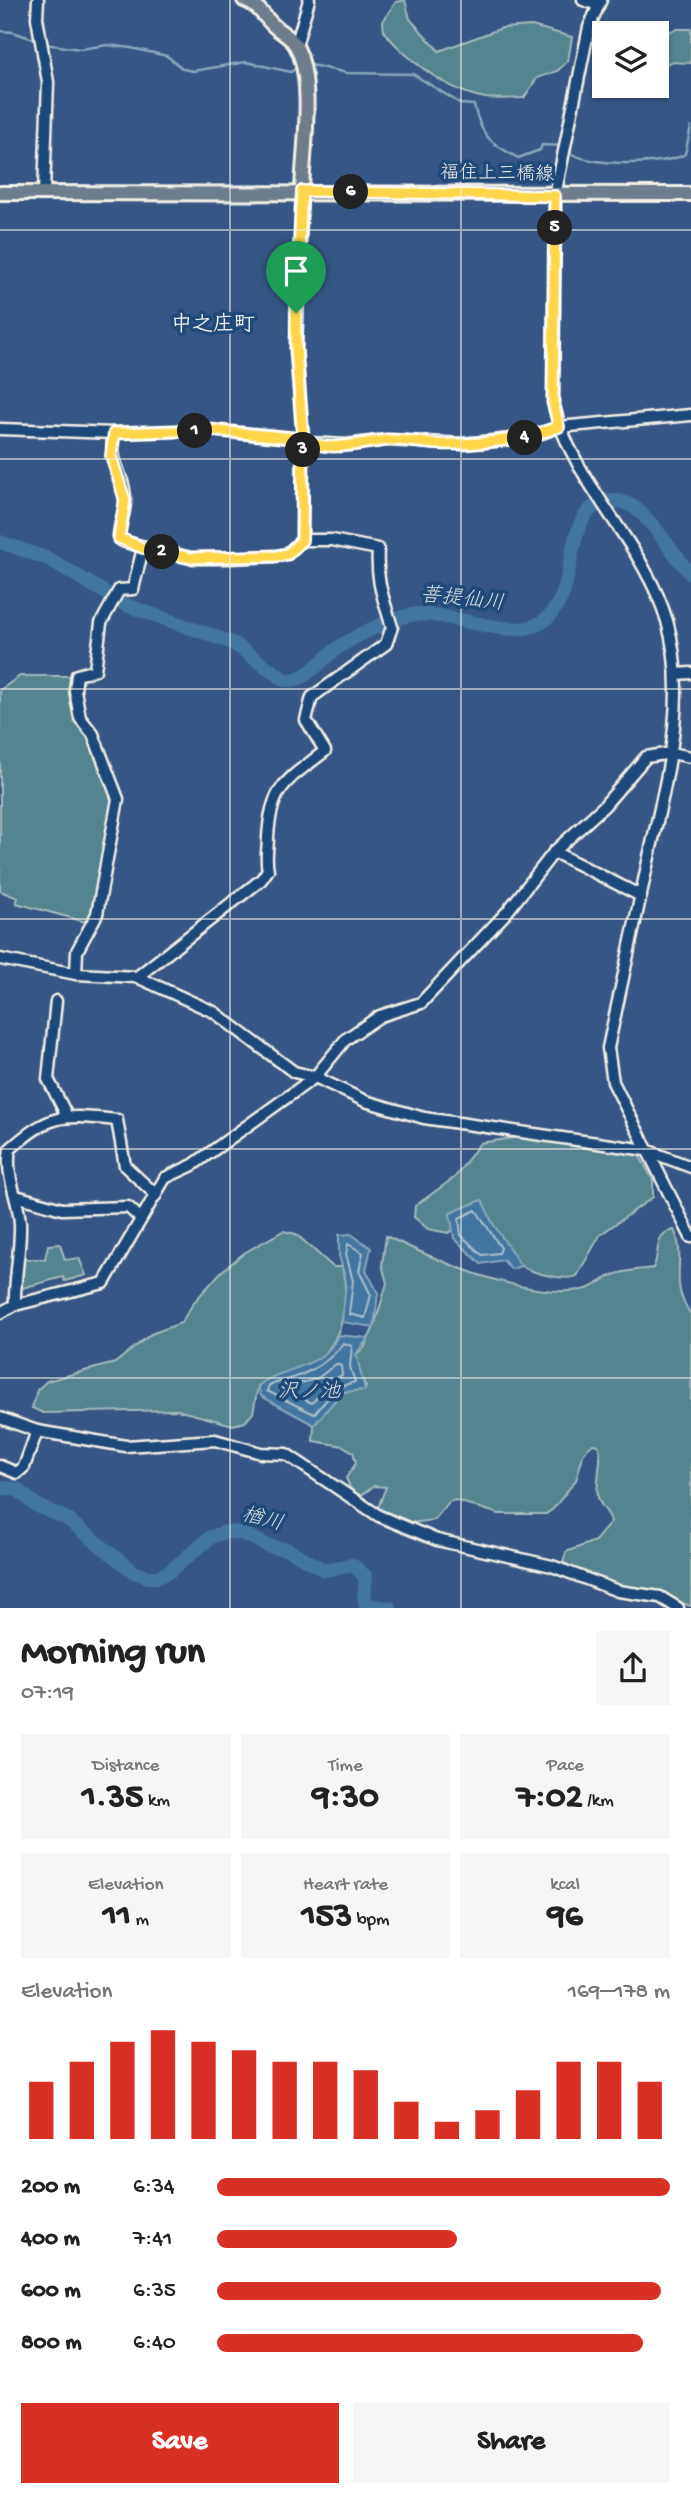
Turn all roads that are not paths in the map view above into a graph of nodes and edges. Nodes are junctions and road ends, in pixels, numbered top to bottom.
1 (38, 0) edge
2 (244, 0) edge
3 (309, 0) edge
4 (583, 0) edge
5 (600, 2) edge
6 (296, 46) junction
7 (302, 191) junction
8 (44, 192) junction
9 (0, 193) edge
10 (691, 194) edge
11 (555, 196) junction
12 (691, 415) edge
13 (559, 427) junction
14 (0, 429) edge
15 (114, 433) junction
16 (303, 439) junction
17 (302, 540) junction
18 (143, 548) junction
19 (691, 673) edge
20 (676, 674) junction
21 (671, 753) junction
22 (691, 757) edge
23 (554, 852) junction
24 (641, 896) junction
25 (0, 959) edge
26 (76, 974) junction
27 (137, 977) junction
28 (56, 1001) dead end
29 (315, 1077) junction
30 (67, 1116) junction
31 (646, 1150) junction
32 (4, 1165) edge
33 (691, 1167) edge
34 (156, 1195) junction
35 (16, 1196) junction
36 (141, 1219) junction
37 (691, 1237) edge
38 (15, 1305) junction
39 (0, 1313) edge
40 (0, 1418) edge
41 (37, 1431) junction
42 (0, 1466) edge
43 (678, 1608) edge

1 - 8 street
2 - 6 main road
3 - 6 street
4 - 5 street
5 - 11 street
6 - 7 main road
7 - 8 main road, 福住上三橋線
7 - 11 main road, 福住上三橋線
7 - 16 street
8 - 9 main road, 福住上三橋線
10 - 11 main road, 福住上三橋線
11 - 13 street
12 - 13 street
13 - 16 street
13 - 20 street
14 - 15 street
15 - 16 street
15 - 18 street
16 - 17 street
17 - 18 street
17 - 27 street
18 - 26 street
19 - 20 street
20 - 21 street
21 - 22 street
21 - 23 street
21 - 24 street
23 - 24 street
23 - 29 street
24 - 31 street
25 - 26 street
26 - 27 street
27 - 29 street
28 - 30 street
29 - 31 street
29 - 34 street
30 - 32 street
30 - 34 street
31 - 33 street
31 - 37 street
32 - 35 street
34 - 36 street
35 - 36 street
35 - 38 street
36 - 38 street
38 - 39 street
40 - 41 street
41 - 42 street
41 - 43 street

